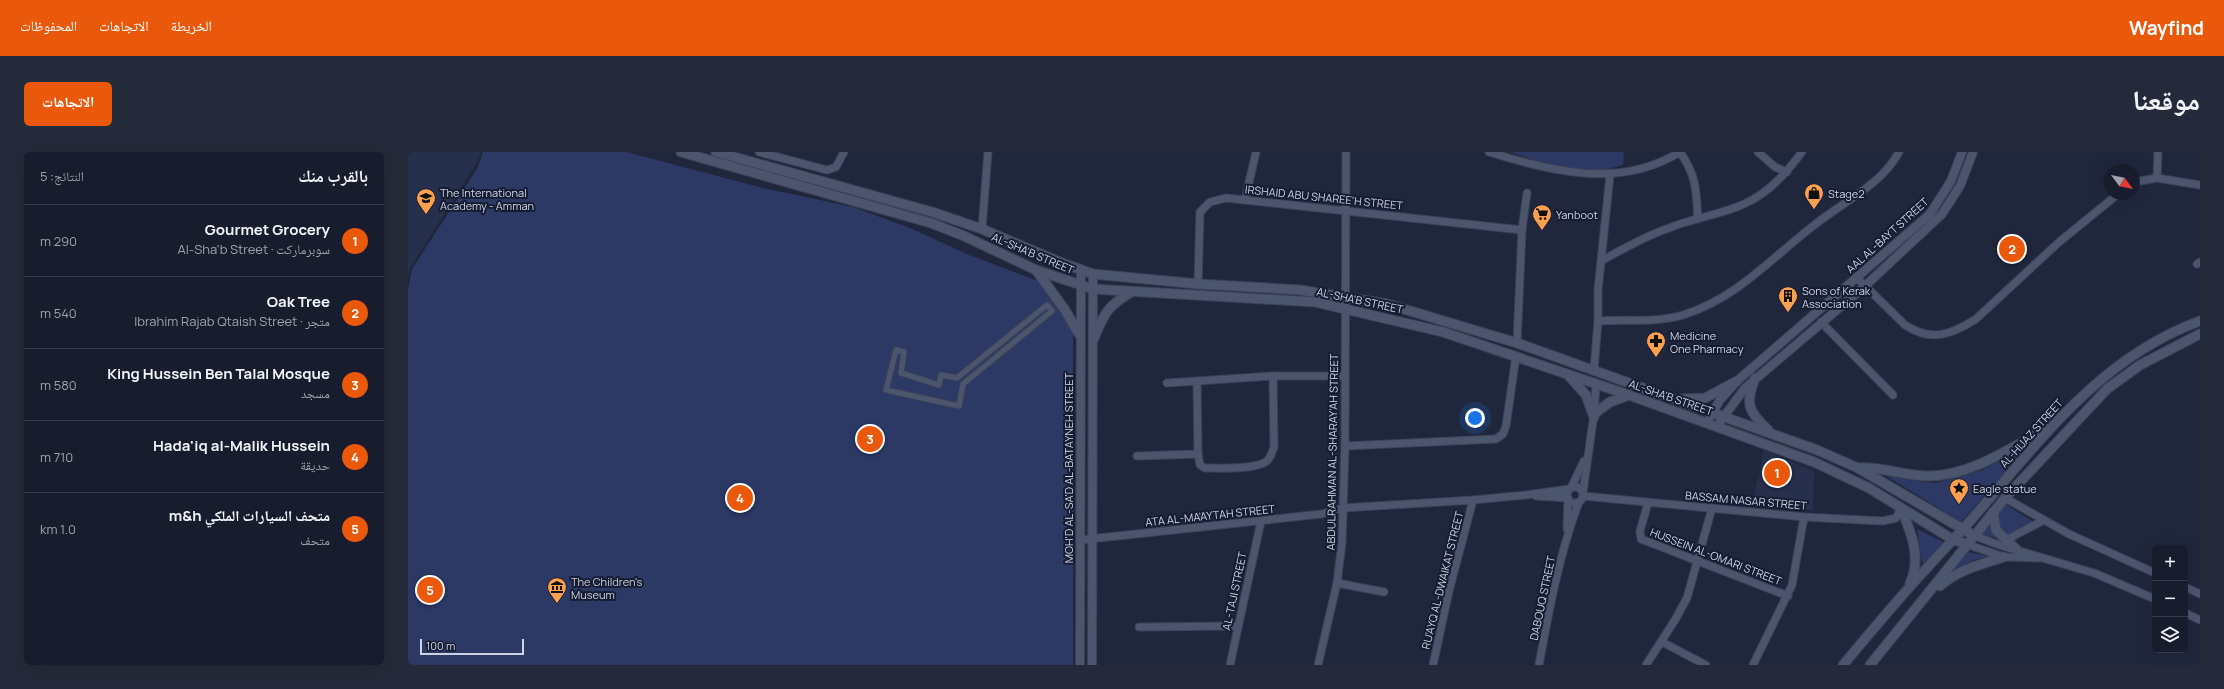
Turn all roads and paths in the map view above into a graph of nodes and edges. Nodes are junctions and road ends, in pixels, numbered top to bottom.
1 (681, 152) edge
2 (716, 152) edge
3 (759, 152) edge
4 (844, 152) edge
5 (988, 152) edge
6 (1256, 152) edge
7 (1346, 152) edge
8 (1489, 152) edge
9 (1680, 152) edge
10 (1758, 152) edge
11 (1802, 152) edge
12 (1899, 152) edge
13 (1962, 152) edge
14 (1973, 152) edge
15 (2158, 152) edge
16 (1787, 172) junction
17 (1610, 175) junction
18 (2157, 178) junction
19 (2140, 181) edge
20 (2200, 185) edge
21 (1527, 193) dead end
22 (1246, 200) junction
23 (2111, 200) edge
24 (1345, 210) junction
25 (1698, 219) junction
26 (982, 229) junction
27 (1522, 230) junction
28 (1601, 261) junction
29 (1036, 270) junction
30 (1081, 271) junction
31 (1093, 274) junction
32 (1856, 277) junction
33 (1198, 284) junction
34 (1080, 285) junction
35 (1864, 286) junction
36 (1093, 289) junction
37 (1131, 292) junction
38 (1346, 296) junction
39 (1345, 308) junction
40 (1052, 311) joint
41 (1598, 320) junction
42 (2200, 321) edge
43 (1822, 322) junction
44 (1079, 334) junction
45 (2200, 334) edge
46 (1094, 338) junction
47 (1517, 343) junction
48 (1516, 356) junction
49 (1594, 370) junction
50 (1567, 374) junction
51 (1273, 376) junction
52 (1345, 376) junction
53 (1755, 378) junction
54 (1197, 381) junction
55 (1737, 382) junction
56 (1167, 383) dead end
57 (1596, 384) junction
58 (1629, 395) junction
59 (1893, 395) dead end
60 (1668, 398) junction
61 (1712, 412) junction
62 (1594, 416) junction
63 (1723, 416) junction
64 (1707, 422) junction
65 (2051, 425) junction
66 (1717, 426) junction
67 (1771, 432) junction
68 (1346, 446) junction
69 (1198, 454) junction
70 (1137, 456) dead end
71 (1587, 456) junction
72 (1858, 468) junction
73 (1571, 488) junction
74 (1526, 496) junction
75 (1582, 497) junction
76 (2005, 498) junction
77 (1568, 499) junction
78 (1473, 500) junction
79 (1648, 503) junction
80 (1343, 508) junction
81 (1712, 508) junction
82 (1900, 508) junction
83 (1993, 512) junction
84 (1804, 517) junction
85 (2044, 520) junction
86 (1260, 521) junction
87 (1962, 530) junction
88 (1567, 535) junction
89 (1973, 535) junction
90 (1093, 539) junction
91 (1952, 539) junction
92 (1080, 540) junction
93 (2006, 540) junction
94 (1966, 544) junction
95 (2016, 549) junction
96 (2004, 558) junction
97 (2041, 558) junction
98 (1697, 559) junction
99 (2152, 572) edge
100 (1337, 583) junction
101 (1908, 588) junction
102 (2188, 588) edge
103 (1384, 592) dead end
104 (2200, 594) edge
105 (1788, 596) junction
106 (1925, 598) junction
107 (2152, 598) edge
108 (2188, 614) edge
109 (2200, 620) edge
110 (1238, 626) junction
111 (1140, 627) dead end
112 (1662, 642) junction
113 (1080, 665) edge
114 (1092, 665) edge
115 (1230, 665) edge
116 (1318, 665) edge
117 (1433, 665) edge
118 (1539, 665) edge
119 (1646, 665) edge
120 (1706, 665) edge
121 (1753, 665) edge
122 (1843, 665) edge
123 (1870, 665) edge

1 - 29 main road, AL-SHA'B STREET
2 - 26 main road, AL-SHA'B STREET
3 - 4 street
5 - 26 street
6 - 22 street
7 - 24 street, ABDULRAHMAN AL-SHARAY'AH STREET
8 - 17 street
9 - 17 street
9 - 25 street
10 - 16 street
11 - 16 street
12 - 41 street
13 - 32 street, AAL AL-BAYT STREET
14 - 35 street, AAL AL-BAYT STREET
15 - 18 street
16 - 25 street
17 - 28 street
18 - 19 street
18 - 20 street
21 - 27 street
22 - 24 street, IRSHAID ABU SHAREE'H STREET
22 - 33 street, IRSHAID ABU SHAREE'H STREET
23 - 35 street
24 - 27 street, IRSHAID ABU SHAREE'H STREET
24 - 38 street, ABDULRAHMAN AL-SHARAY'AH STREET
25 - 28 street
26 - 30 main road, AL-SHA'B STREET
27 - 47 street
28 - 41 street
29 - 34 main road, AL-SHA'B STREET
29 - 44 main road
30 - 31 main road, AL-SHA'B STREET
30 - 34 street, MOH'D AL-SA'D AL-BATAYNEH STREET
31 - 33 main road, AL-SHA'B STREET
31 - 36 street
32 - 35 street
32 - 55 street, AAL AL-BAYT STREET
33 - 38 main road, AL-SHA'B STREET
34 - 36 main road, AL-SHA'B STREET
34 - 44 street, MOH'D AL-SA'D AL-BATAYNEH STREET
35 - 43 street, AAL AL-BAYT STREET
36 - 37 main road, AL-SHA'B STREET
36 - 46 street
37 - 39 main road, AL-SHA'B STREET
37 - 46 main road
38 - 39 street, ABDULRAHMAN AL-SHARAY'AH STREET
38 - 47 main road, AL-SHA'B STREET
39 - 48 main road, AL-SHA'B STREET
39 - 52 street, ABDULRAHMAN AL-SHARAY'AH STREET
40 - 40 street
41 - 49 street
42 - 65 main road, AL-HIJAZ STREET
43 - 53 street, AAL AL-BAYT STREET
43 - 59 street
44 - 92 street, MOH'D AL-SA'D AL-BATAYNEH STREET
45 - 76 main road
46 - 90 street
47 - 49 main road, AL-SHA'B STREET
48 - 50 main road, AL-SHA'B STREET
48 - 68 street
49 - 60 main road, AL-SHA'B STREET
50 - 57 main road, AL-SHA'B STREET
50 - 62 main road
51 - 52 street
51 - 54 street
51 - 69 street
52 - 68 street, ABDULRAHMAN AL-SHARAY'AH STREET
53 - 63 street, AAL AL-BAYT STREET
53 - 67 main road
54 - 56 street
54 - 69 street
55 - 60 main road
55 - 61 street, AAL AL-BAYT STREET
57 - 58 main road, AL-SHA'B STREET
57 - 62 street, DABOUQ STREET
58 - 62 main road
58 - 64 main road, AL-SHA'B STREET
60 - 61 main road, AL-SHA'B STREET
61 - 63 main road, AL-SHA'B STREET
61 - 64 street, AAL AL-BAYT STREET
62 - 71 street, DABOUQ STREET
63 - 66 street, AAL AL-BAYT STREET
63 - 67 main road, AL-SHA'B STREET
64 - 66 main road, AL-SHA'B STREET
65 - 72 main road
65 - 87 main road, AL-HIJAZ STREET
66 - 82 main road, AL-SHA'B STREET
67 - 72 main road, AL-SHA'B STREET
68 - 80 street, ABDULRAHMAN AL-SHARAY'AH STREET
69 - 70 street
71 - 73 street, DABOUQ STREET
71 - 75 street, DABOUQ STREET
72 - 87 main road, AL-SHA'B STREET
73 - 74 street, RU'AYQ AL-DWAIKAT STREET
73 - 75 street
73 - 77 street, DABOUQ STREET
74 - 77 street, RU'AYQ AL-DWAIKAT STREET
74 - 78 street, RU'AYQ AL-DWAIKAT STREET
75 - 77 street, RU'AYQ AL-DWAIKAT STREET
75 - 79 street, BASSAM NASAR STREET
75 - 88 street, DABOUQ STREET
76 - 83 main road
76 - 85 street
77 - 88 street, DABOUQ STREET
78 - 80 street, RU'AYQ AL-DWAIKAT STREET
78 - 117 street, RU'AYQ AL-DWAIKAT STREET
79 - 81 street, BASSAM NASAR STREET
79 - 98 street, HUSSEIN AL-OMARI STREET
80 - 86 street, ATA AL-MA'AYTAH STREET
80 - 100 street, ABDULRAHMAN AL-SHARAY'AH STREET
81 - 84 street, BASSAM NASAR STREET
81 - 98 street
82 - 84 street, BASSAM NASAR STREET
82 - 91 main road, AL-SHA'B STREET
82 - 101 main road
83 - 89 main road
83 - 93 main road
84 - 105 street, HUSSEIN AL-OMARI STREET
85 - 93 street
85 - 99 street
86 - 90 street, ATA AL-MA'AYTAH STREET
86 - 110 street, AL-TAJI STREET
87 - 89 main road, AL-SHA'B STREET
87 - 91 main road, AL-HIJAZ STREET
88 - 118 street, DABOUQ STREET
89 - 94 main road
89 - 95 street
90 - 92 street, ATA AL-MA'AYTAH STREET
90 - 114 street
91 - 94 main road, AL-SHA'B STREET
91 - 101 main road, AL-HIJAZ STREET
92 - 113 street, MOH'D AL-SA'D AL-BATAYNEH STREET
93 - 95 main road
94 - 96 street
94 - 106 main road
95 - 97 street
96 - 97 street
96 - 106 main road
97 - 107 street
98 - 105 street, HUSSEIN AL-OMARI STREET
98 - 112 street
100 - 103 street
100 - 116 street, ABDULRAHMAN AL-SHARAY'AH STREET
101 - 122 main road, AL-HIJAZ STREET
102 - 104 street
105 - 121 street
106 - 123 main road
108 - 109 street
110 - 111 street
110 - 115 street, AL-TAJI STREET
112 - 119 street
112 - 120 street

